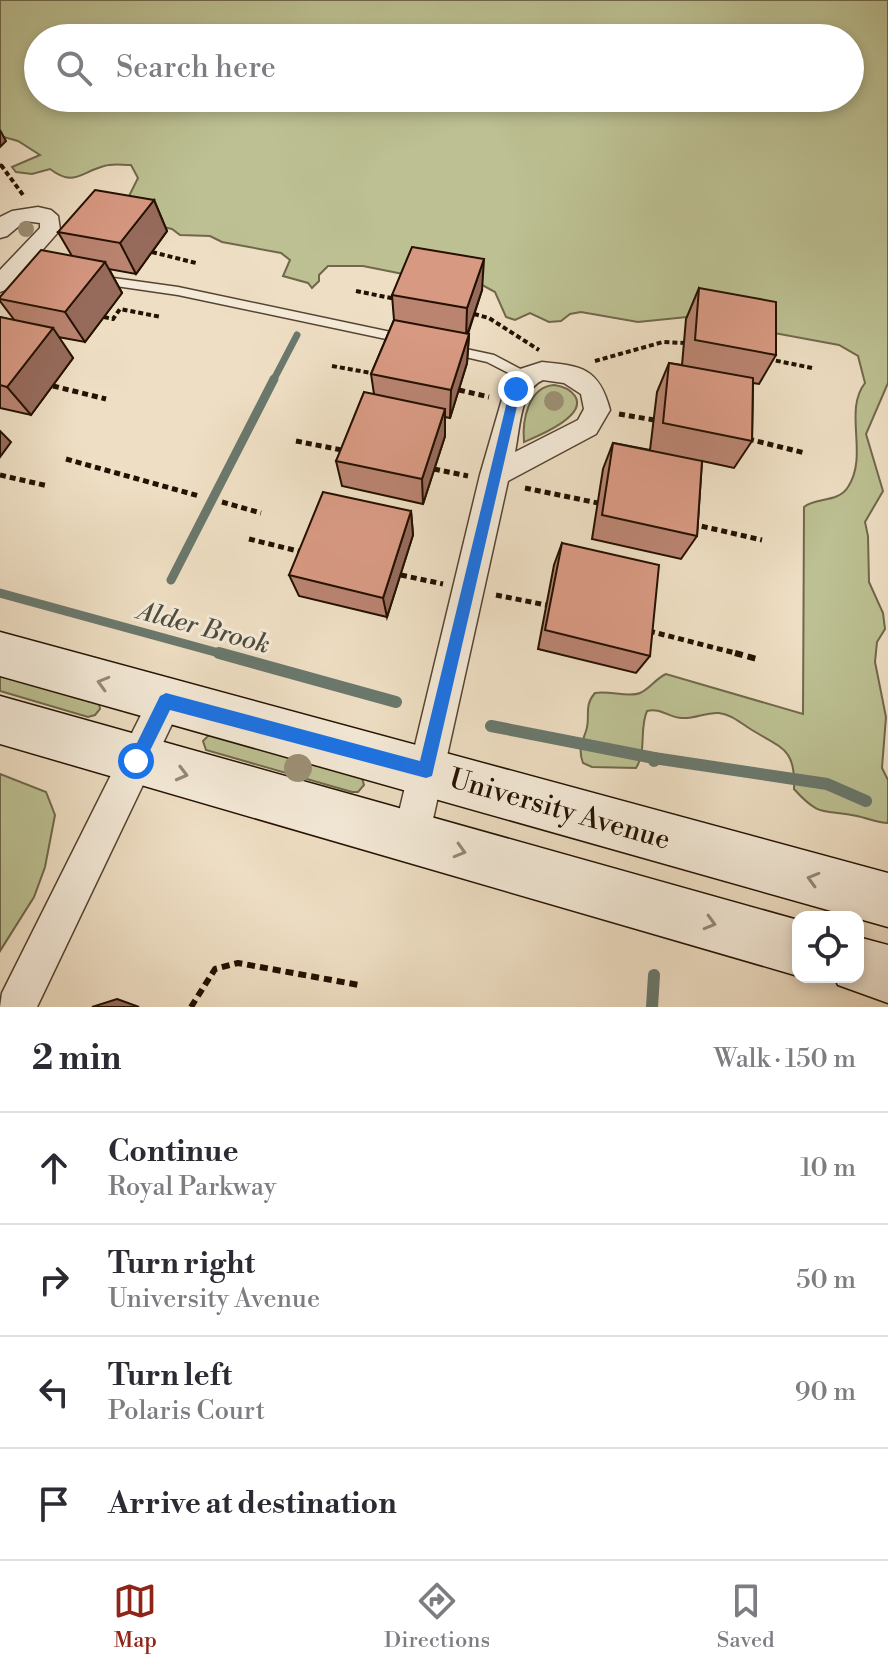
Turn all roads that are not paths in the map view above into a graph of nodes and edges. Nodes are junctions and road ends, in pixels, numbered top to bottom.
1 (0, 231) edge
2 (15, 274) edge
3 (88, 279) edge
4 (419, 342) edge
5 (434, 346) edge
6 (526, 377) junction
7 (493, 478) junction
8 (0, 654) edge
9 (166, 701) junction
10 (0, 720) edge
11 (136, 761) junction
12 (426, 770) junction
13 (411, 837) junction
14 (888, 900) edge
15 (792, 946) edge
16 (864, 967) edge
17 (888, 974) edge
18 (16, 1007) edge

1 - 2 street
3 - 4 lane
5 - 6 lane
6 - 7 street
6 - 7 street
7 - 12 street
9 -> 8 main road, University Avenue
9 - 11 street
9 - 12 main road, University Avenue
10 - 11 main road
11 -> 13 main road
11 - 18 street
12 - 13 street
14 -> 12 main road, University Avenue
13 -> 15 main road
16 - 17 main road

